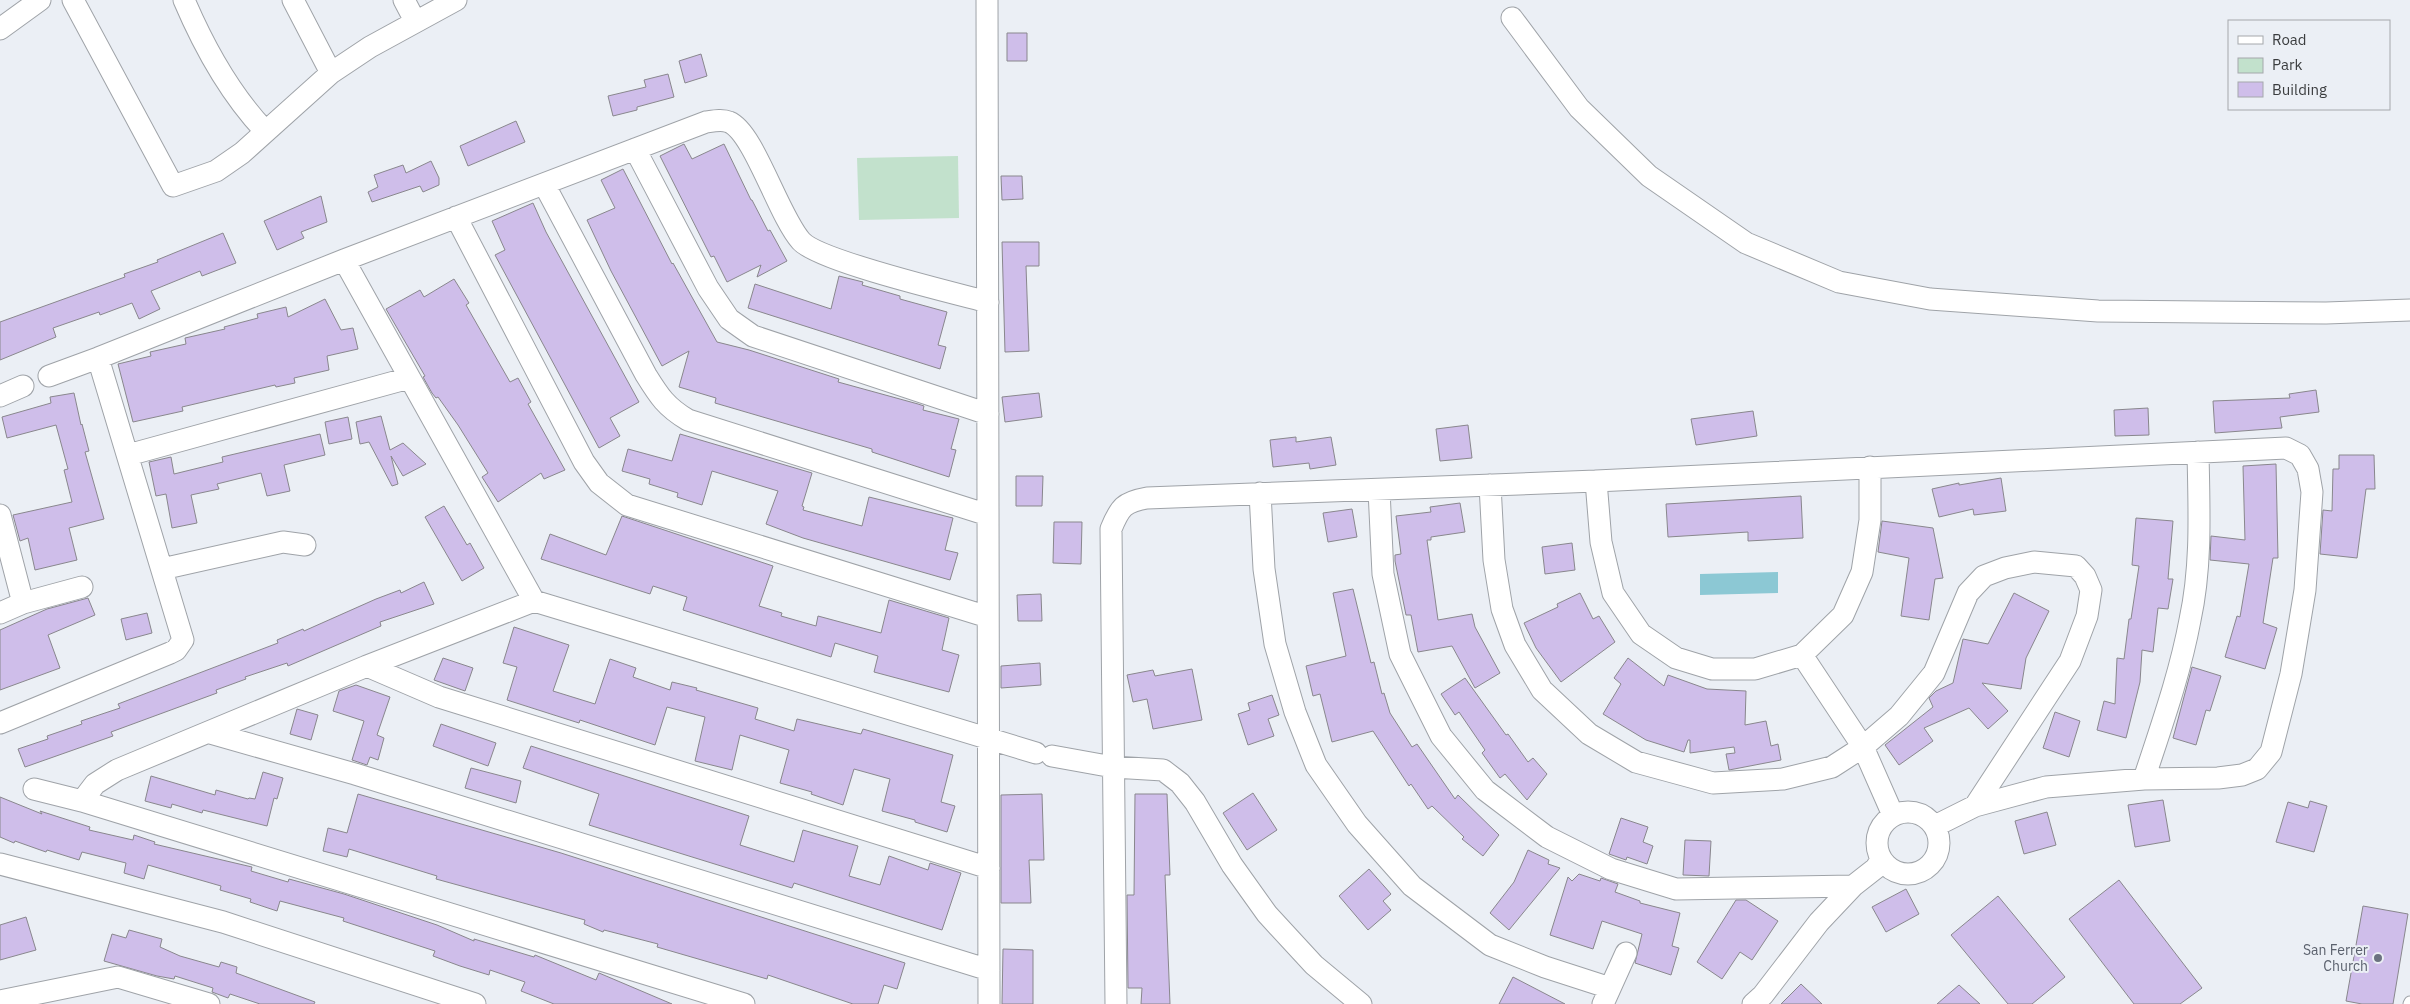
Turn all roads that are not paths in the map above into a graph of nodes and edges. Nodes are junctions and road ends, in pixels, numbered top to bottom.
1 (40, 0) edge
2 (73, 0) edge
3 (184, 0) edge
4 (293, 0) edge
5 (404, 0) edge
6 (456, 0) edge
7 (988, 0) edge
8 (1512, 18) dead end
9 (415, 21) junction
10 (0, 29) edge
11 (332, 73) junction
12 (265, 131) junction
13 (635, 149) junction
14 (544, 184) junction
15 (456, 217) junction
16 (344, 260) junction
17 (988, 302) junction
18 (2410, 310) edge
19 (98, 358) junction
20 (49, 376) dead end
21 (409, 378) junction
22 (23, 386) dead end
23 (0, 396) edge
24 (988, 414) junction
25 (2198, 452) junction
26 (128, 455) junction
27 (1870, 467) junction
28 (1596, 481) junction
29 (1490, 485) junction
30 (1380, 490) junction
31 (1260, 493) junction
32 (0, 515) edge
33 (988, 515) junction
34 (305, 545) dead end
35 (162, 569) junction
36 (82, 586) dead end
37 (534, 600) junction
38 (23, 603) junction
39 (0, 613) edge
40 (988, 617) junction
41 (1802, 654) junction
42 (367, 666) junction
43 (0, 723) edge
44 (210, 733) junction
45 (988, 739) junction
46 (1863, 747) junction
47 (1113, 767) junction
48 (2144, 778) junction
49 (34, 789) dead end
50 (82, 801) junction
51 (1975, 806) junction
52 (1892, 816) junction
53 (1935, 826) junction
54 (1881, 859) junction
55 (0, 864) edge
56 (989, 868) junction
57 (1853, 886) junction
58 (1626, 953) dead end
59 (989, 970) junction
60 (1606, 996) edge
61 (0, 1001) edge
62 (209, 1004) edge
63 (475, 1004) edge
64 (744, 1004) edge
65 (989, 1004) edge
66 (1116, 1004) edge
67 (1360, 1004) edge
68 (1754, 1004) edge

1 - 10 street
2 - 12 street
3 - 12 street
4 - 11 street
5 - 9 street
6 - 9 street
7 - 17 street
8 - 18 street
9 - 11 street
11 - 12 street
13 - 14 street
13 - 17 street
13 - 24 street
14 - 15 street
14 - 33 street
15 - 16 street
15 - 40 street
16 - 19 street
16 - 21 street
17 - 24 street
19 - 20 street
19 - 26 street
21 - 26 street
21 - 37 street
22 - 23 street
24 - 33 street
25 - 27 street
25 - 48 street
25 - 48 street
26 - 35 street
27 - 28 street
27 - 41 street
28 - 29 street
28 - 41 street
29 - 30 street
29 - 46 street
30 - 31 street
30 - 57 street
31 - 47 street
31 - 60 street
32 - 38 street
33 - 40 street
34 - 35 street
35 - 43 street
36 - 38 street
37 - 42 street
37 - 45 street
38 - 39 street
40 - 45 street
41 - 46 street
42 - 44 street
42 - 56 street
44 - 50 street
44 - 59 street
45 - 47 street
45 - 56 street
46 - 51 street
46 - 52 street
47 - 66 street
47 - 67 street
48 - 51 street
49 - 50 street
50 - 64 street
51 - 53 street
52 - 53 street
52 - 54 street
53 - 54 street
54 - 57 street
55 - 63 street
56 - 59 street
57 - 68 street
58 - 60 street
59 - 65 street
61 - 62 street

